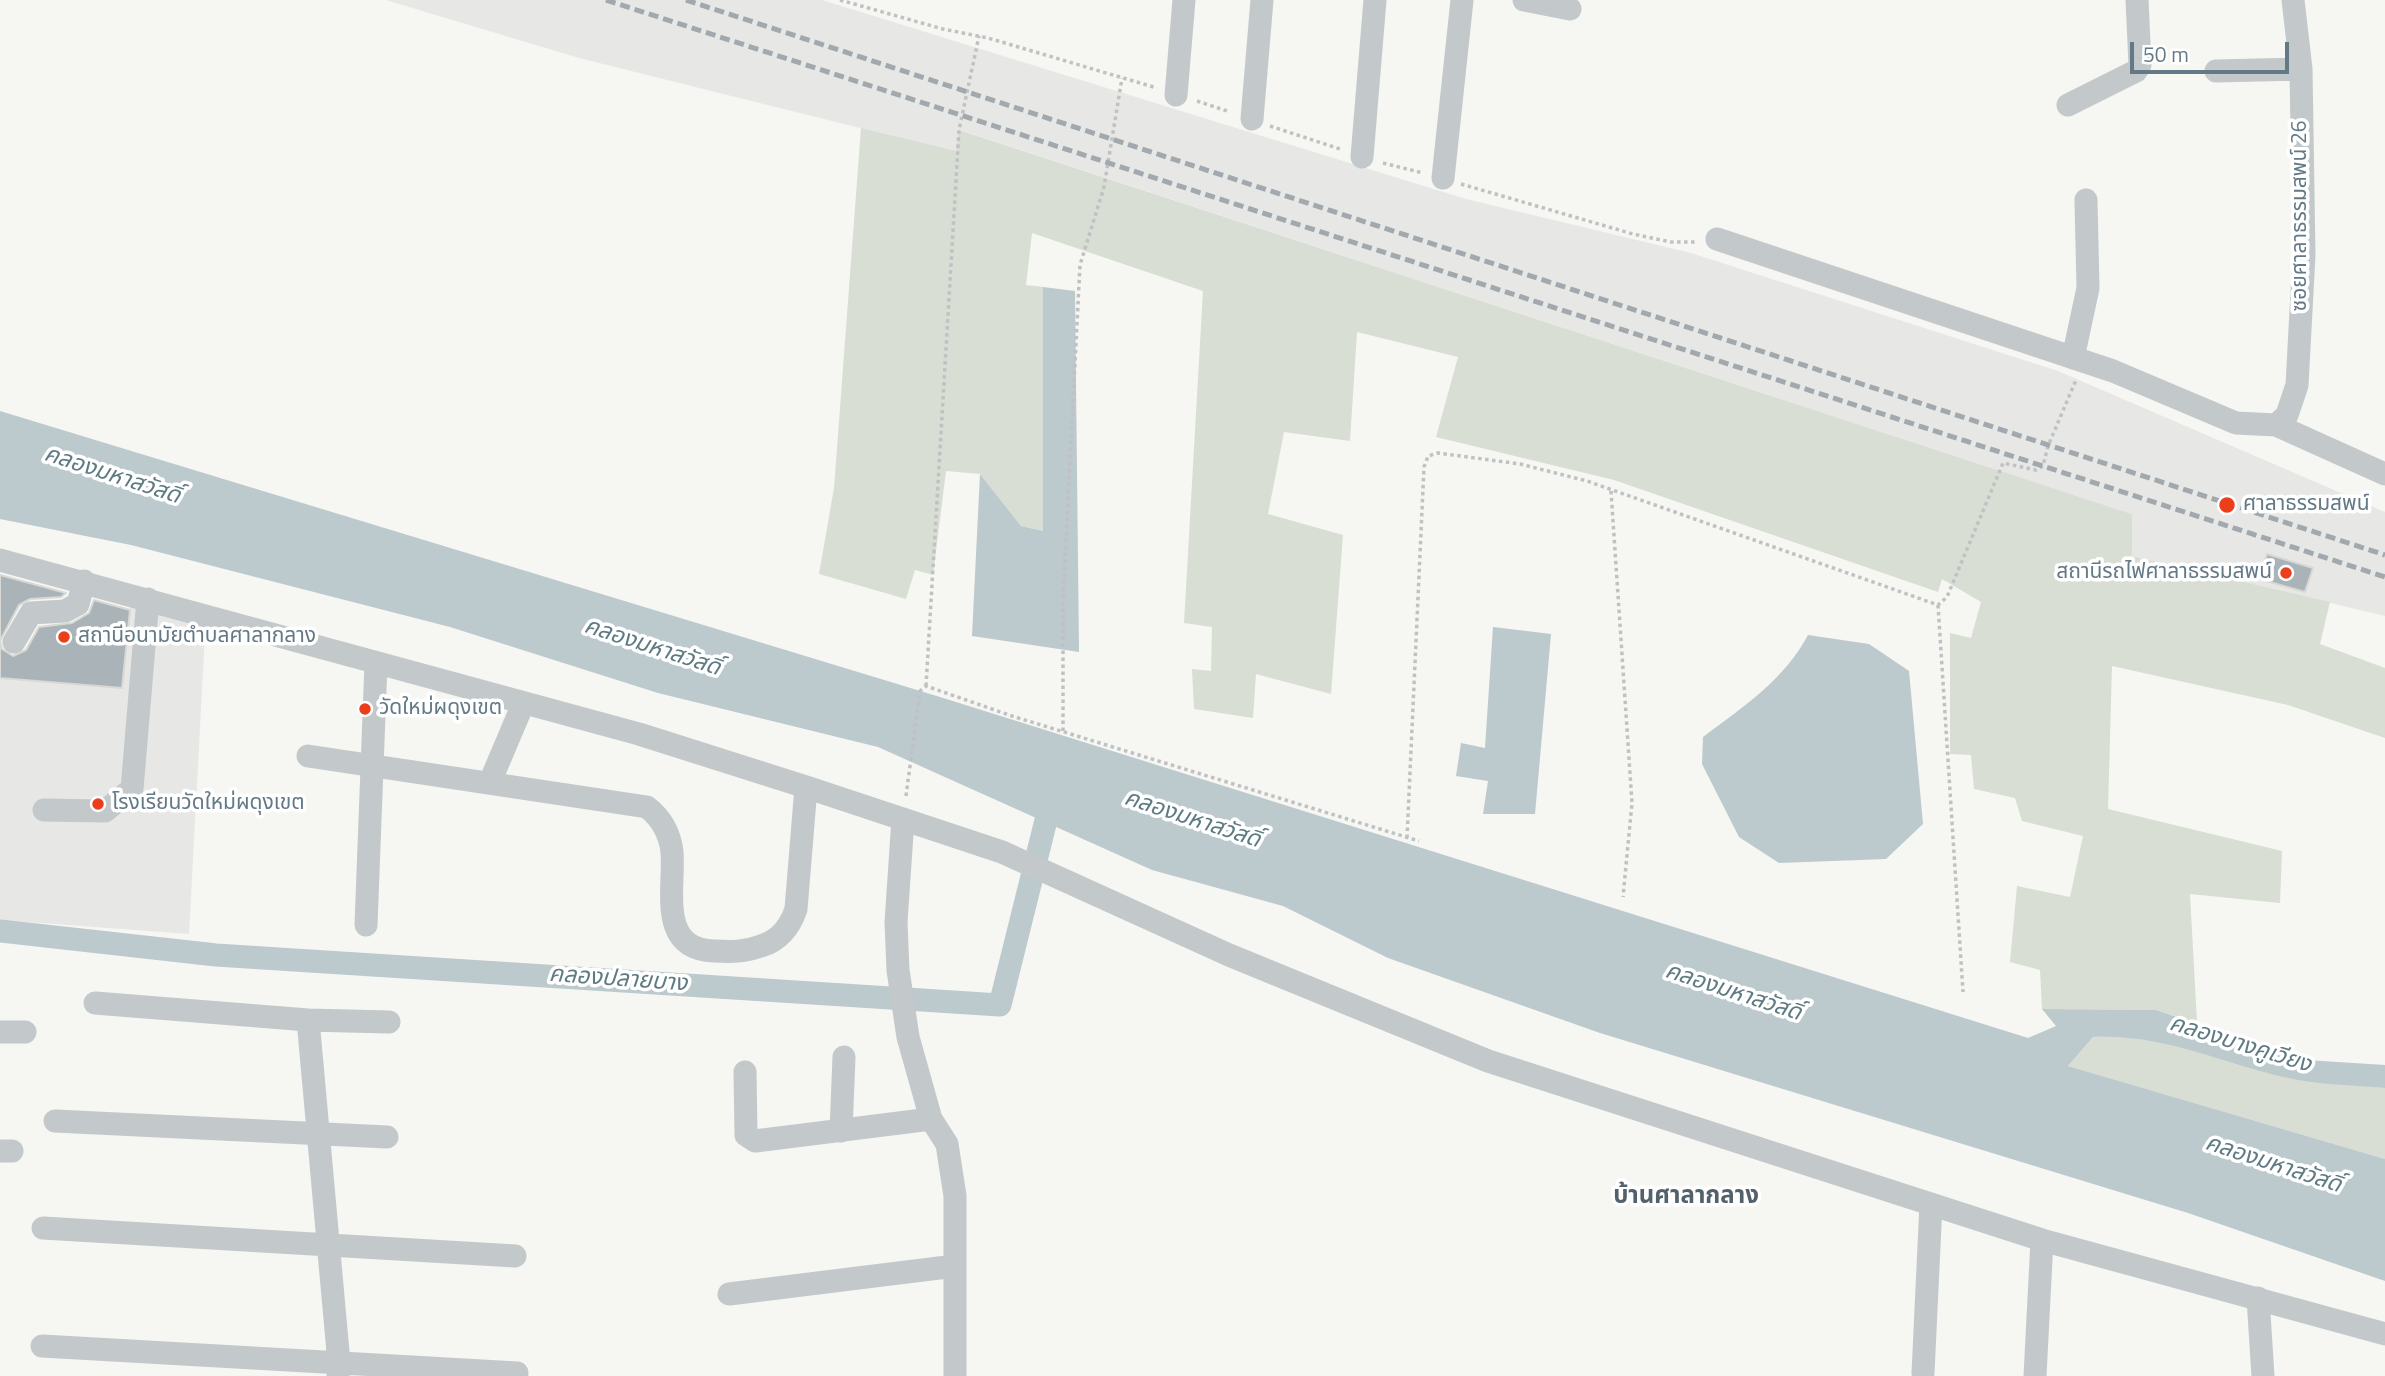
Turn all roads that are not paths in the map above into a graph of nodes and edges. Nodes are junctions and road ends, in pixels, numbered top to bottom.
1 (1184, 0) edge
2 (1262, 0) edge
3 (1375, 0) edge
4 (1462, 0) edge
5 (1524, 0) edge
6 (2137, 0) edge
7 (2293, 0) edge
8 (1570, 9) dead end
9 (2301, 69) junction
10 (2216, 71) dead end
11 (1176, 95) road end
12 (2068, 105) dead end
13 (1252, 119) road end
14 (1362, 157) road end
15 (1443, 178) road end
16 (2086, 200) dead end
17 (1717, 239) road end
18 (2078, 360) junction
19 (2276, 425) junction
20 (2345, 454) junction
21 (2385, 458) edge
22 (2385, 474) edge
23 (0, 560) edge
24 (84, 582) junction
25 (148, 600) junction
26 (14, 642) dead end
27 (376, 663) junction
28 (523, 704) junction
29 (308, 756) dead end
30 (374, 765) junction
31 (490, 782) junction
32 (806, 787) junction
33 (44, 810) dead end
34 (903, 819) junction
35 (366, 925) dead end
36 (95, 1003) dead end
37 (308, 1020) junction
38 (389, 1022) dead end
39 (0, 1032) edge
40 (25, 1032) dead end
41 (844, 1057) dead end
42 (745, 1072) dead end
43 (931, 1119) junction
44 (55, 1121) dead end
45 (841, 1131) junction
46 (319, 1134) junction
47 (387, 1137) dead end
48 (1931, 1204) junction
49 (43, 1228) dead end
50 (2042, 1240) junction
51 (329, 1247) junction
52 (515, 1256) dead end
53 (955, 1266) junction
54 (729, 1294) dead end
55 (2258, 1298) junction
56 (2385, 1334) edge
57 (42, 1346) dead end
58 (339, 1369) edge
59 (517, 1373) dead end
60 (1923, 1373) dead end
61 (955, 1376) edge
62 (2035, 1376) edge
63 (2263, 1376) edge

1 - 11 street
2 - 13 street
3 - 14 street
4 - 15 street
5 - 8 street
6 - 12 street
7 - 9 street, ซอยศาลาธรรมสพน์ 26
9 - 10 street
9 - 19 street, ซอยศาลาธรรมสพน์ 26
16 - 18 street
17 - 18 street
18 - 19 street
19 - 20 street
20 - 21 street
20 - 22 street
23 - 24 street
24 - 25 street
24 - 26 street
25 - 27 street
25 - 33 street
27 - 28 street
27 - 30 street
28 - 31 street
28 - 32 street
29 - 30 street
30 - 31 street
30 - 35 street
31 - 32 street
32 - 34 street
34 - 43 street
34 - 48 street
36 - 37 street
37 - 38 street
37 - 46 street
39 - 40 street
41 - 45 street
42 - 45 street
43 - 45 street
43 - 53 street
44 - 46 street
46 - 47 street
46 - 51 street
48 - 50 street
48 - 60 street
49 - 51 street
50 - 55 street
50 - 62 street
51 - 52 street
51 - 58 street
53 - 54 street
53 - 61 street
55 - 56 street
55 - 63 street
57 - 58 street
58 - 59 street

